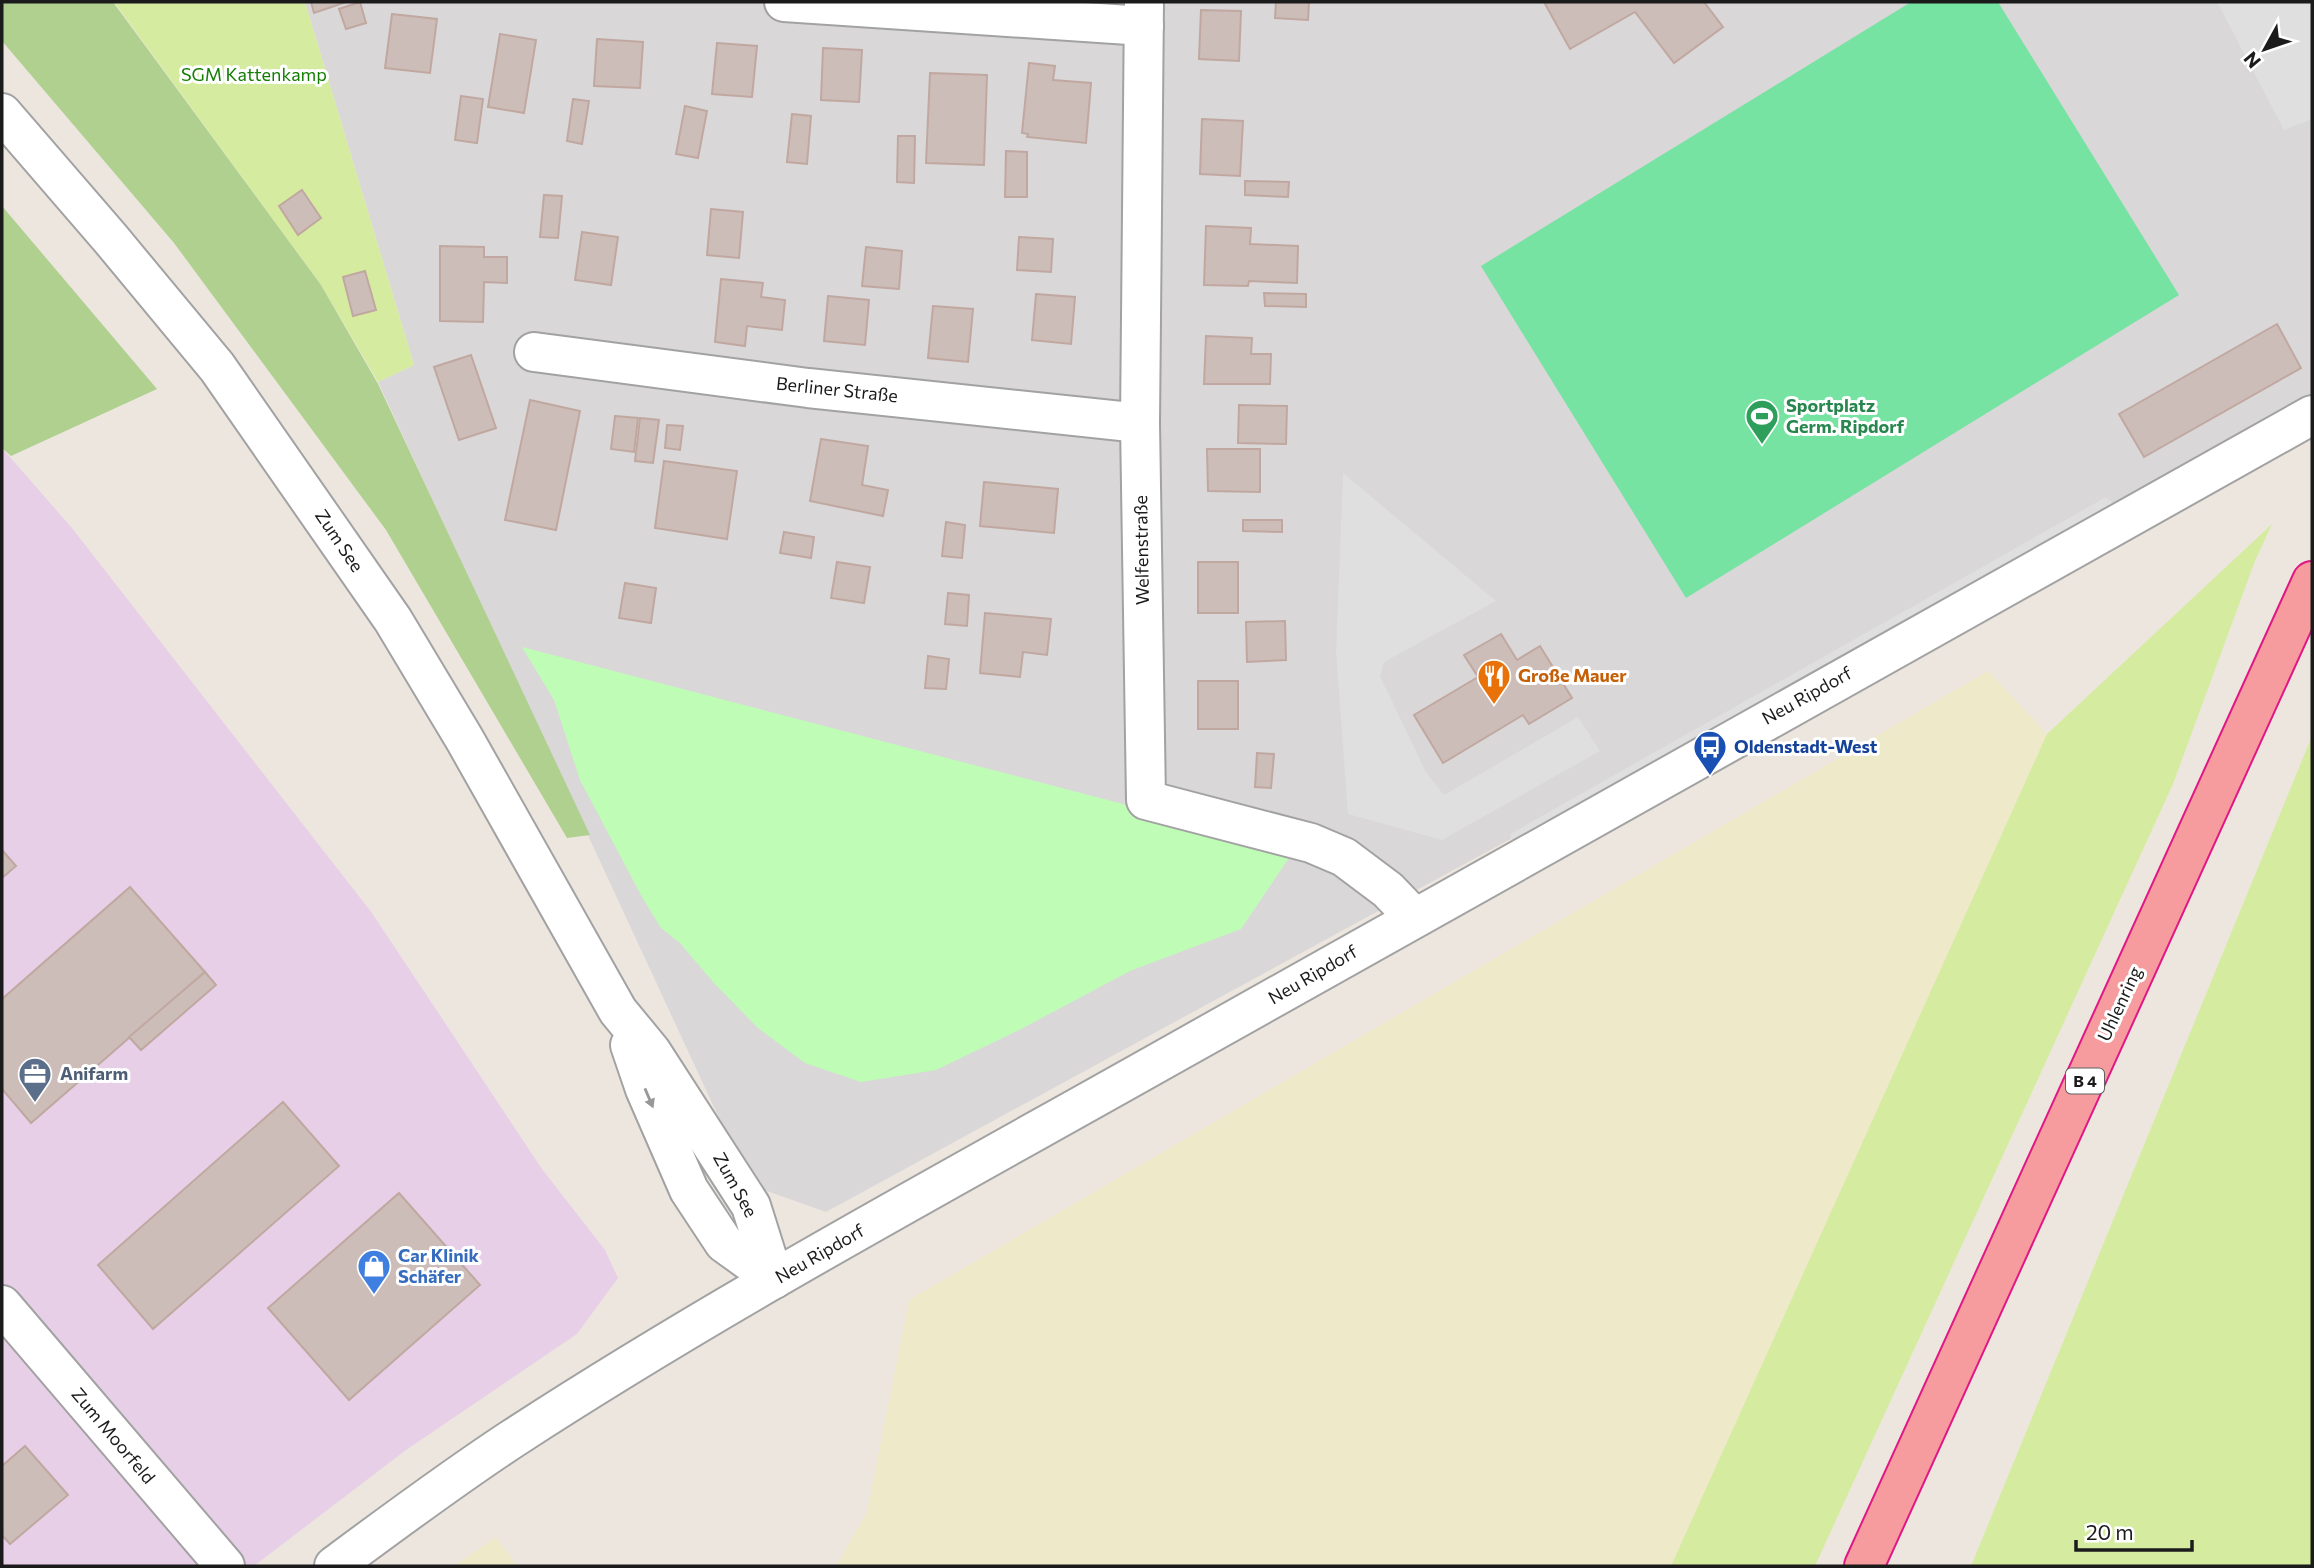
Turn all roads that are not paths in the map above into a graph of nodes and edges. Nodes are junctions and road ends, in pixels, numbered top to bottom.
1 (784, 2) edge
2 (1144, 14) edge
3 (2, 113) edge
4 (534, 352) dead end
5 (2312, 415) edge
6 (1140, 423) junction
7 (2309, 588) edge
8 (1414, 917) junction
9 (774, 1279) junction
10 (2, 1305) edge
11 (225, 1566) edge
12 (334, 1566) edge
13 (1864, 1566) edge

1 - 2 street
2 - 6 street, Welfenstraße
3 - 9 street, Zum See
4 - 6 street, Berliner Straße
5 - 8 street, Neu Ripdorf
6 - 8 street, Welfenstraße
7 - 13 highway, Uhlenring / B 4
8 - 9 street, Neu Ripdorf
9 - 12 street, Neu Ripdorf
10 - 11 street, Zum Moorfeld

